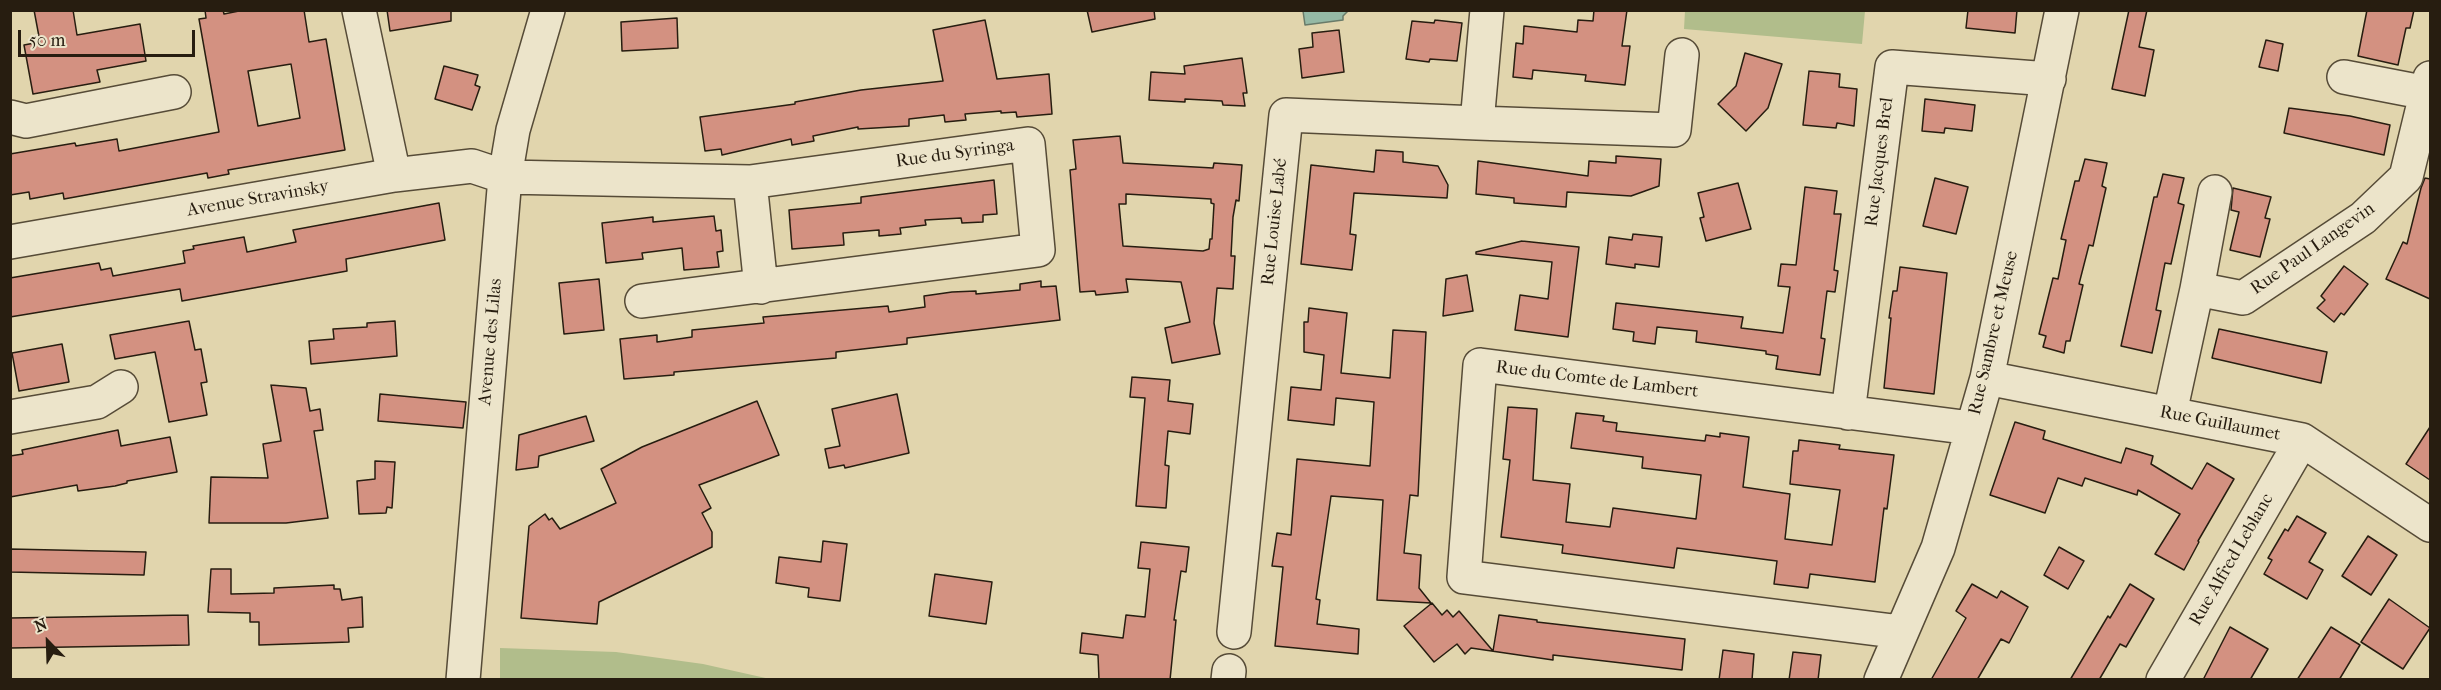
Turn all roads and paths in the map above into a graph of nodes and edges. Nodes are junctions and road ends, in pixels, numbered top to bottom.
1 (359, 10) edge
2 (548, 10) edge
3 (1487, 10) edge
4 (2062, 10) edge
5 (1682, 55) dead end
6 (2344, 77) dead end
7 (2049, 79) junction
8 (2429, 86) edge
9 (174, 92) dead end
10 (10, 117) edge
11 (1478, 123) junction
12 (394, 175) junction
13 (505, 177) junction
14 (750, 182) junction
15 (2215, 192) dead end
16 (10, 242) edge
17 (761, 287) junction
18 (2197, 289) junction
19 (642, 301) dead end
20 (1987, 378) junction
21 (121, 387) dead end
22 (1848, 412) junction
23 (2170, 413) junction
24 (10, 417) edge
25 (1971, 428) junction
26 (2302, 440) junction
27 (2430, 525) edge
28 (1234, 632) dead end
29 (1901, 632) junction
30 (463, 680) edge
31 (1881, 680) edge
32 (2163, 680) edge

1 - 12 street
2 - 13 street, Avenue des Lilas
3 - 11 street
4 - 7 street, Rue Sambre et Meuse
5 - 11 street
6 - 8 street, Rue Paul Langevin
7 - 20 street, Rue Sambre et Meuse
7 - 22 street, Rue Jacques Brel
8 - 18 street, Rue Paul Langevin
9 - 10 street
11 - 28 street, Rue Louise Labé
12 - 13 street, Avenue Stravinsky
12 - 16 street, Avenue Stravinsky
13 - 14 street, Rue du Syringa
13 - 30 street, Avenue des Lilas
14 - 17 street
14 - 17 street, Rue du Syringa
15 - 18 street
17 - 19 street, Rue du Syringa
18 - 23 street
20 - 23 street, Rue Guillaumet
20 - 25 street, Rue Sambre et Meuse
21 - 24 street
22 - 25 street, Rue du Comte de Lambert
22 - 29 street, Rue du Comte de Lambert
23 - 26 street, Rue Guillaumet
25 - 29 street, Rue Sambre et Meuse
26 - 27 street, Rue Guillaumet
26 - 32 street, Rue Alfred Leblanc
29 - 31 street, Rue Sambre et Meuse

